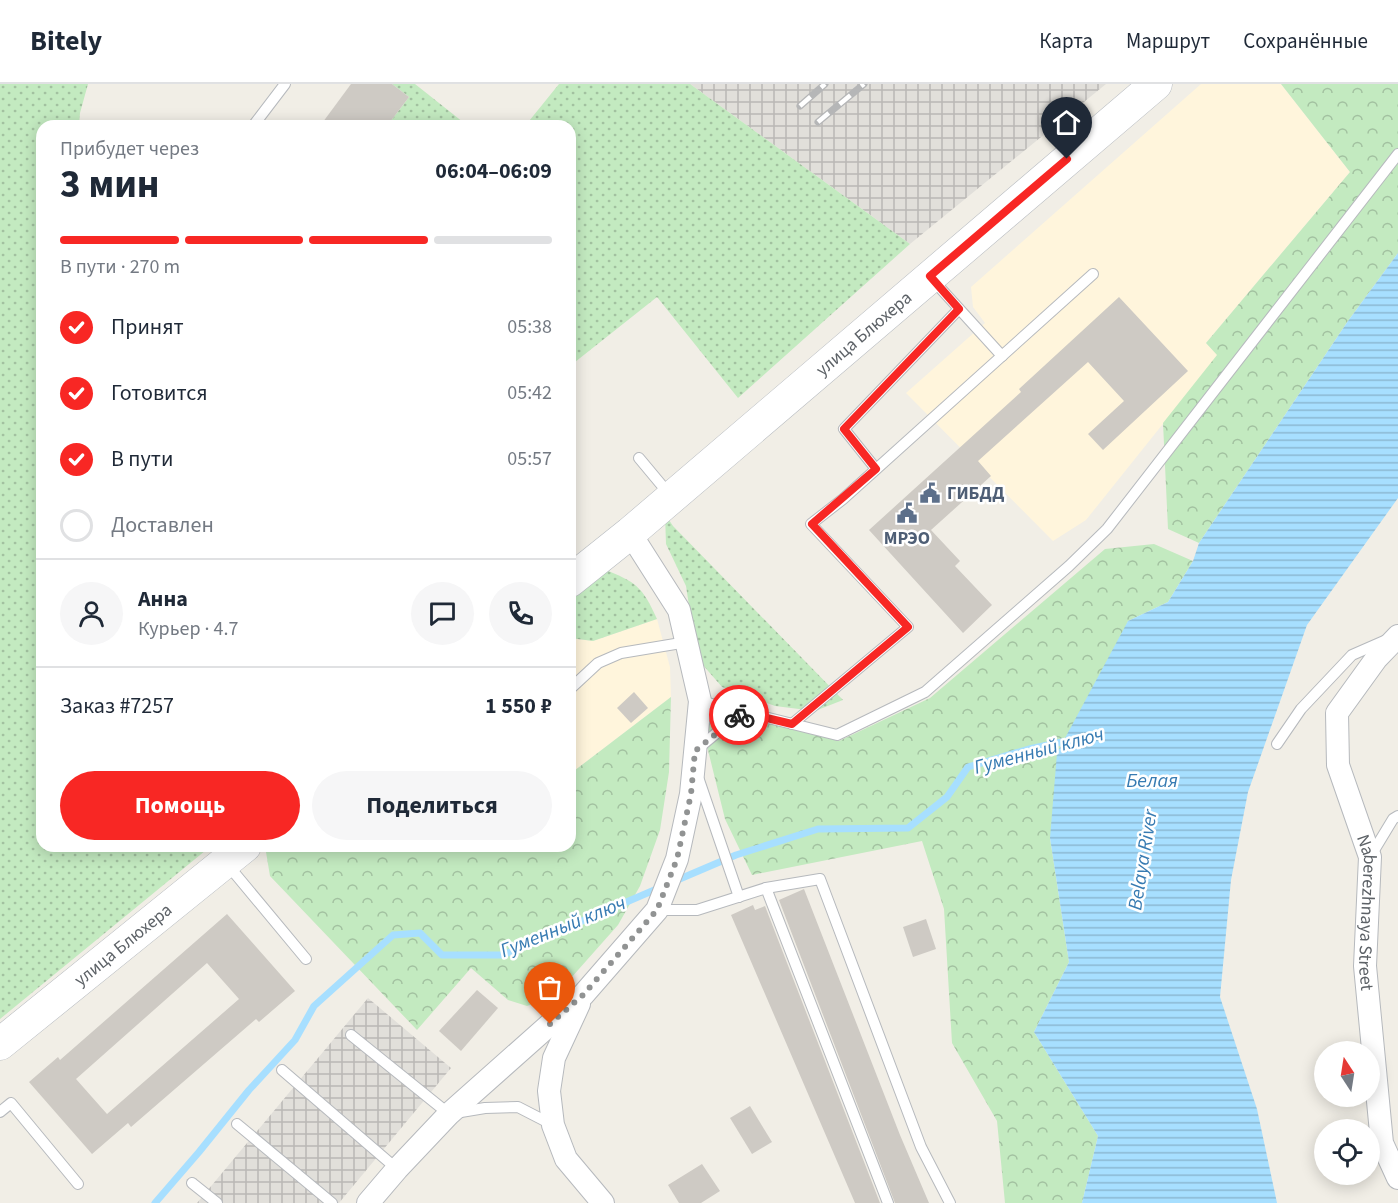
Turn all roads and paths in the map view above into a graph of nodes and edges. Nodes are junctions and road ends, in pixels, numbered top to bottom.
1 (285, 84) edge
2 (1156, 84) edge
3 (258, 120) edge
4 (1398, 154) edge
5 (1094, 274) dead end
6 (930, 276) junction
7 (959, 309) junction
8 (1002, 356) junction
9 (639, 459) dead end
10 (876, 469) junction
11 (672, 497) junction
12 (630, 533) junction
13 (576, 576) edge
14 (1398, 635) edge
15 (687, 642) junction
16 (576, 683) edge
17 (700, 702) junction
18 (742, 712) junction
19 (792, 724) junction
20 (1277, 744) dead end
21 (694, 758) junction
22 (1398, 816) edge
23 (235, 854) edge
24 (1370, 857) junction
25 (766, 888) junction
26 (739, 897) junction
27 (657, 910) junction
28 (306, 959) dead end
29 (583, 995) junction
30 (351, 1035) dead end
31 (0, 1044) edge
32 (282, 1070) dead end
33 (0, 1112) edge
34 (449, 1114) junction
35 (237, 1124) dead end
36 (553, 1125) junction
37 (397, 1169) junction
38 (1398, 1178) edge
39 (192, 1183) dead end
40 (78, 1184) dead end
41 (217, 1203) edge
42 (332, 1203) edge
43 (368, 1203) edge
44 (603, 1203) edge
45 (888, 1203) edge
46 (950, 1203) edge

1 - 3 lane
2 - 6 main road, улица Блюхера
4 - 19 lane
5 - 8 lane
6 - 7 lane
6 - 11 main road, улица Блюхера
7 - 8 lane
7 - 10 lane
8 - 10 lane
9 - 11 lane
10 - 19 lane
11 - 12 main road, улица Блюхера
12 - 13 main road, улица Блюхера
12 - 15 street
14 - 20 lane
14 - 24 street, Naberezhnaya Street
15 - 16 lane
15 - 17 street
17 - 18 lane
17 - 21 street
18 - 19 lane
18 - 21 lane
21 - 26 lane
21 - 27 street
22 - 24 lane
23 - 28 lane
23 - 31 main road, улица Блюхера
24 - 38 street, Naberezhnaya Street
25 - 26 lane
25 - 45 lane
25 - 46 lane
26 - 27 lane
27 - 29 street
29 - 34 street
29 - 36 street
30 - 34 lane
32 - 37 lane
33 - 40 lane
34 - 36 lane
34 - 37 street
35 - 42 lane
36 - 44 street
37 - 43 street
39 - 41 lane

